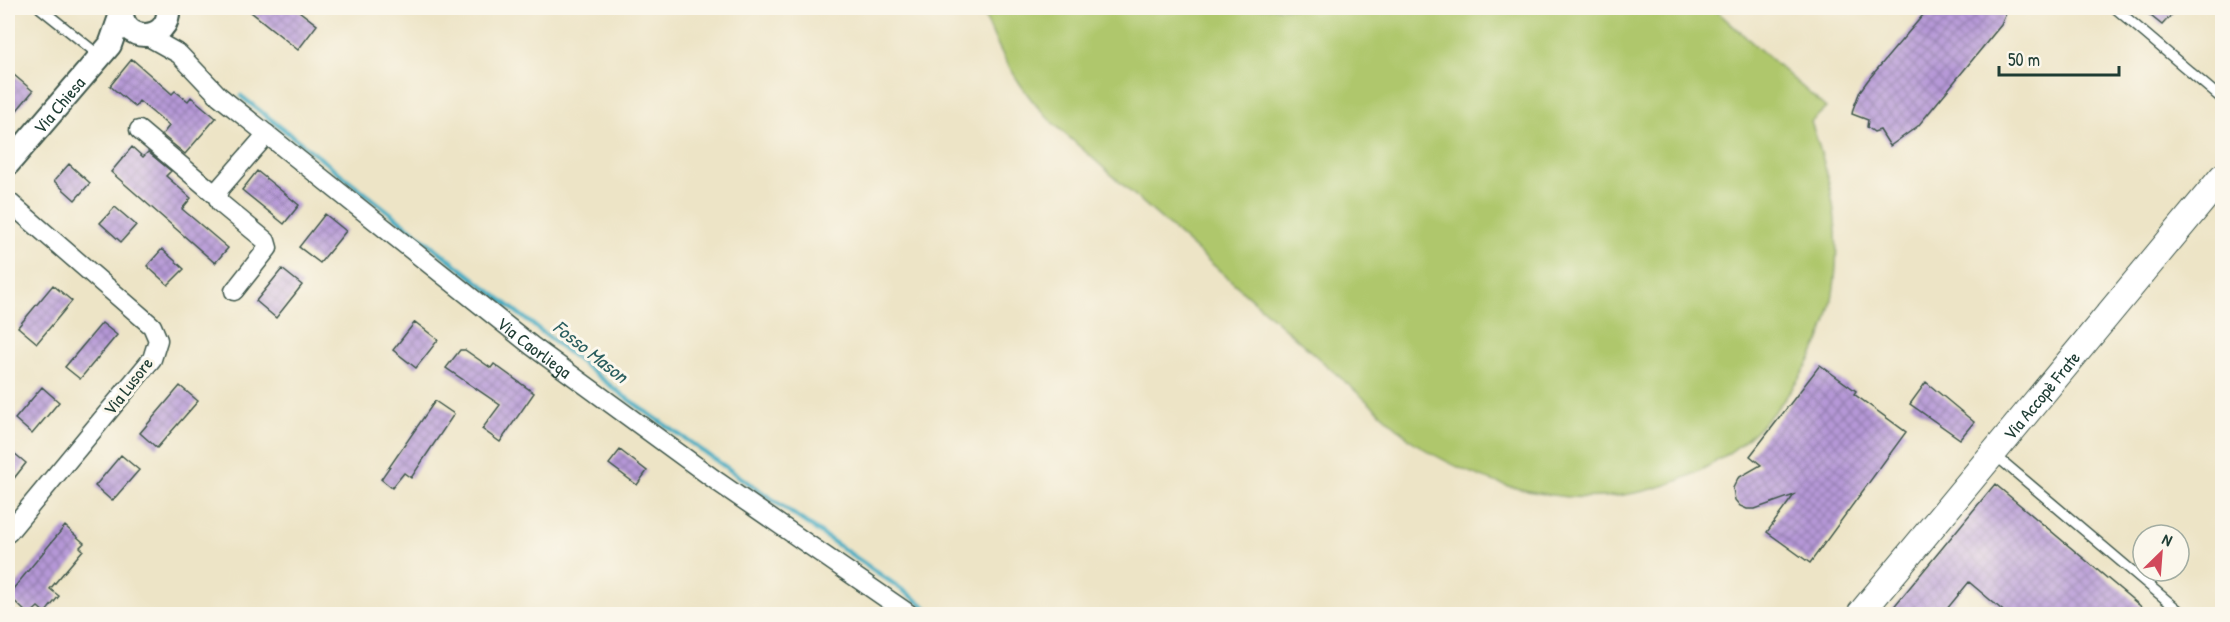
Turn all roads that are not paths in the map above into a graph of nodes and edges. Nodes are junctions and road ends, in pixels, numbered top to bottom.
1 (40, 8) edge
2 (2115, 8) edge
3 (121, 11) edge
4 (167, 15) edge
5 (144, 36) junction
6 (105, 51) junction
7 (179, 54) junction
8 (2223, 99) edge
9 (139, 130) dead end
10 (267, 134) junction
11 (9, 156) edge
12 (2223, 177) edge
13 (217, 196) junction
14 (8, 201) edge
15 (234, 291) dead end
16 (1993, 454) junction
17 (8, 533) edge
18 (909, 615) edge
19 (1860, 615) edge
20 (2182, 615) edge

1 - 6 lane
2 - 8 lane
3 - 5 street
3 - 6 street, Via Chiesa
4 - 5 street
4 - 7 street, Via Caorliega
5 - 6 street
5 - 7 street, Via Caorliega
6 - 11 street, Via Chiesa
7 - 10 street, Via Caorliega
9 - 13 street
10 - 13 street
10 - 18 street, Via Caorliega
12 - 16 main road, Via Accopè Frate
13 - 15 street
14 - 17 street, Via Lusore
16 - 19 main road, Via Accopè Frate
16 - 20 lane

